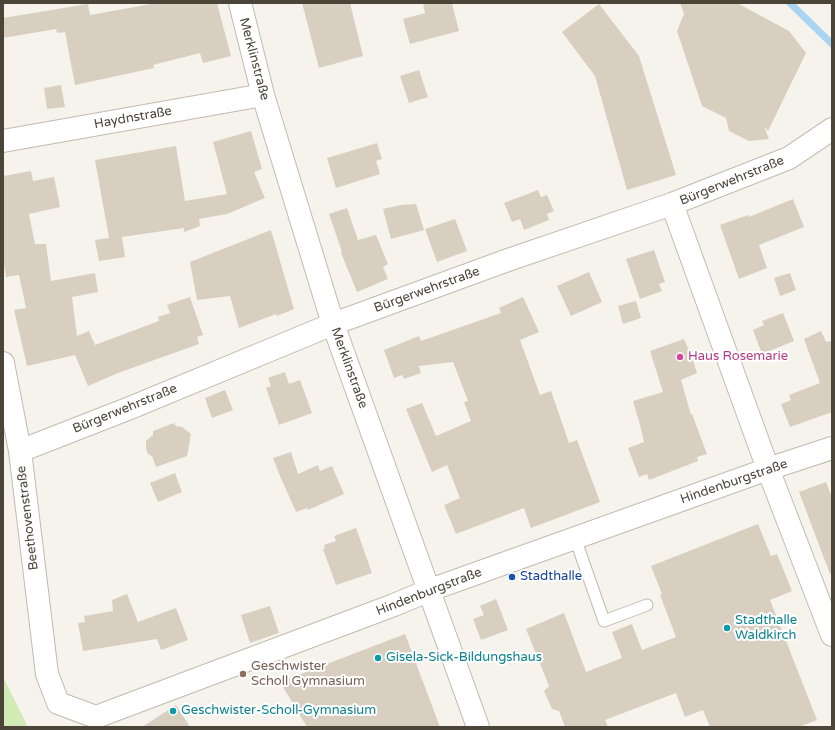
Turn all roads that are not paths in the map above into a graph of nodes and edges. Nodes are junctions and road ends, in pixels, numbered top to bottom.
1 (240, 3) edge
2 (263, 95) junction
3 (832, 129) edge
4 (3, 141) edge
5 (672, 204) junction
6 (333, 324) junction
7 (3, 363) edge
8 (832, 448) edge
9 (20, 452) junction
10 (768, 469) junction
11 (575, 538) junction
12 (430, 590) junction
13 (647, 605) dead end
14 (832, 635) edge
15 (47, 674) joint
16 (478, 727) edge

1 - 2 street, Merklinstraße
2 - 4 street, Haydnstraße
2 - 6 street, Merklinstraße
3 - 5 street, Bürgerwehrstraße
5 - 6 street, Bürgerwehrstraße
5 - 10 street
6 - 9 street, Bürgerwehrstraße
6 - 12 street, Merklinstraße
7 - 9 street, Beethovenstraße
8 - 10 street, Hindenburgstraße
9 - 15 street, Beethovenstraße
10 - 11 street, Hindenburgstraße
10 - 14 street
11 - 12 street, Hindenburgstraße
11 - 13 lane
12 - 15 street, Hindenburgstraße
12 - 16 street, Merklinstraße

